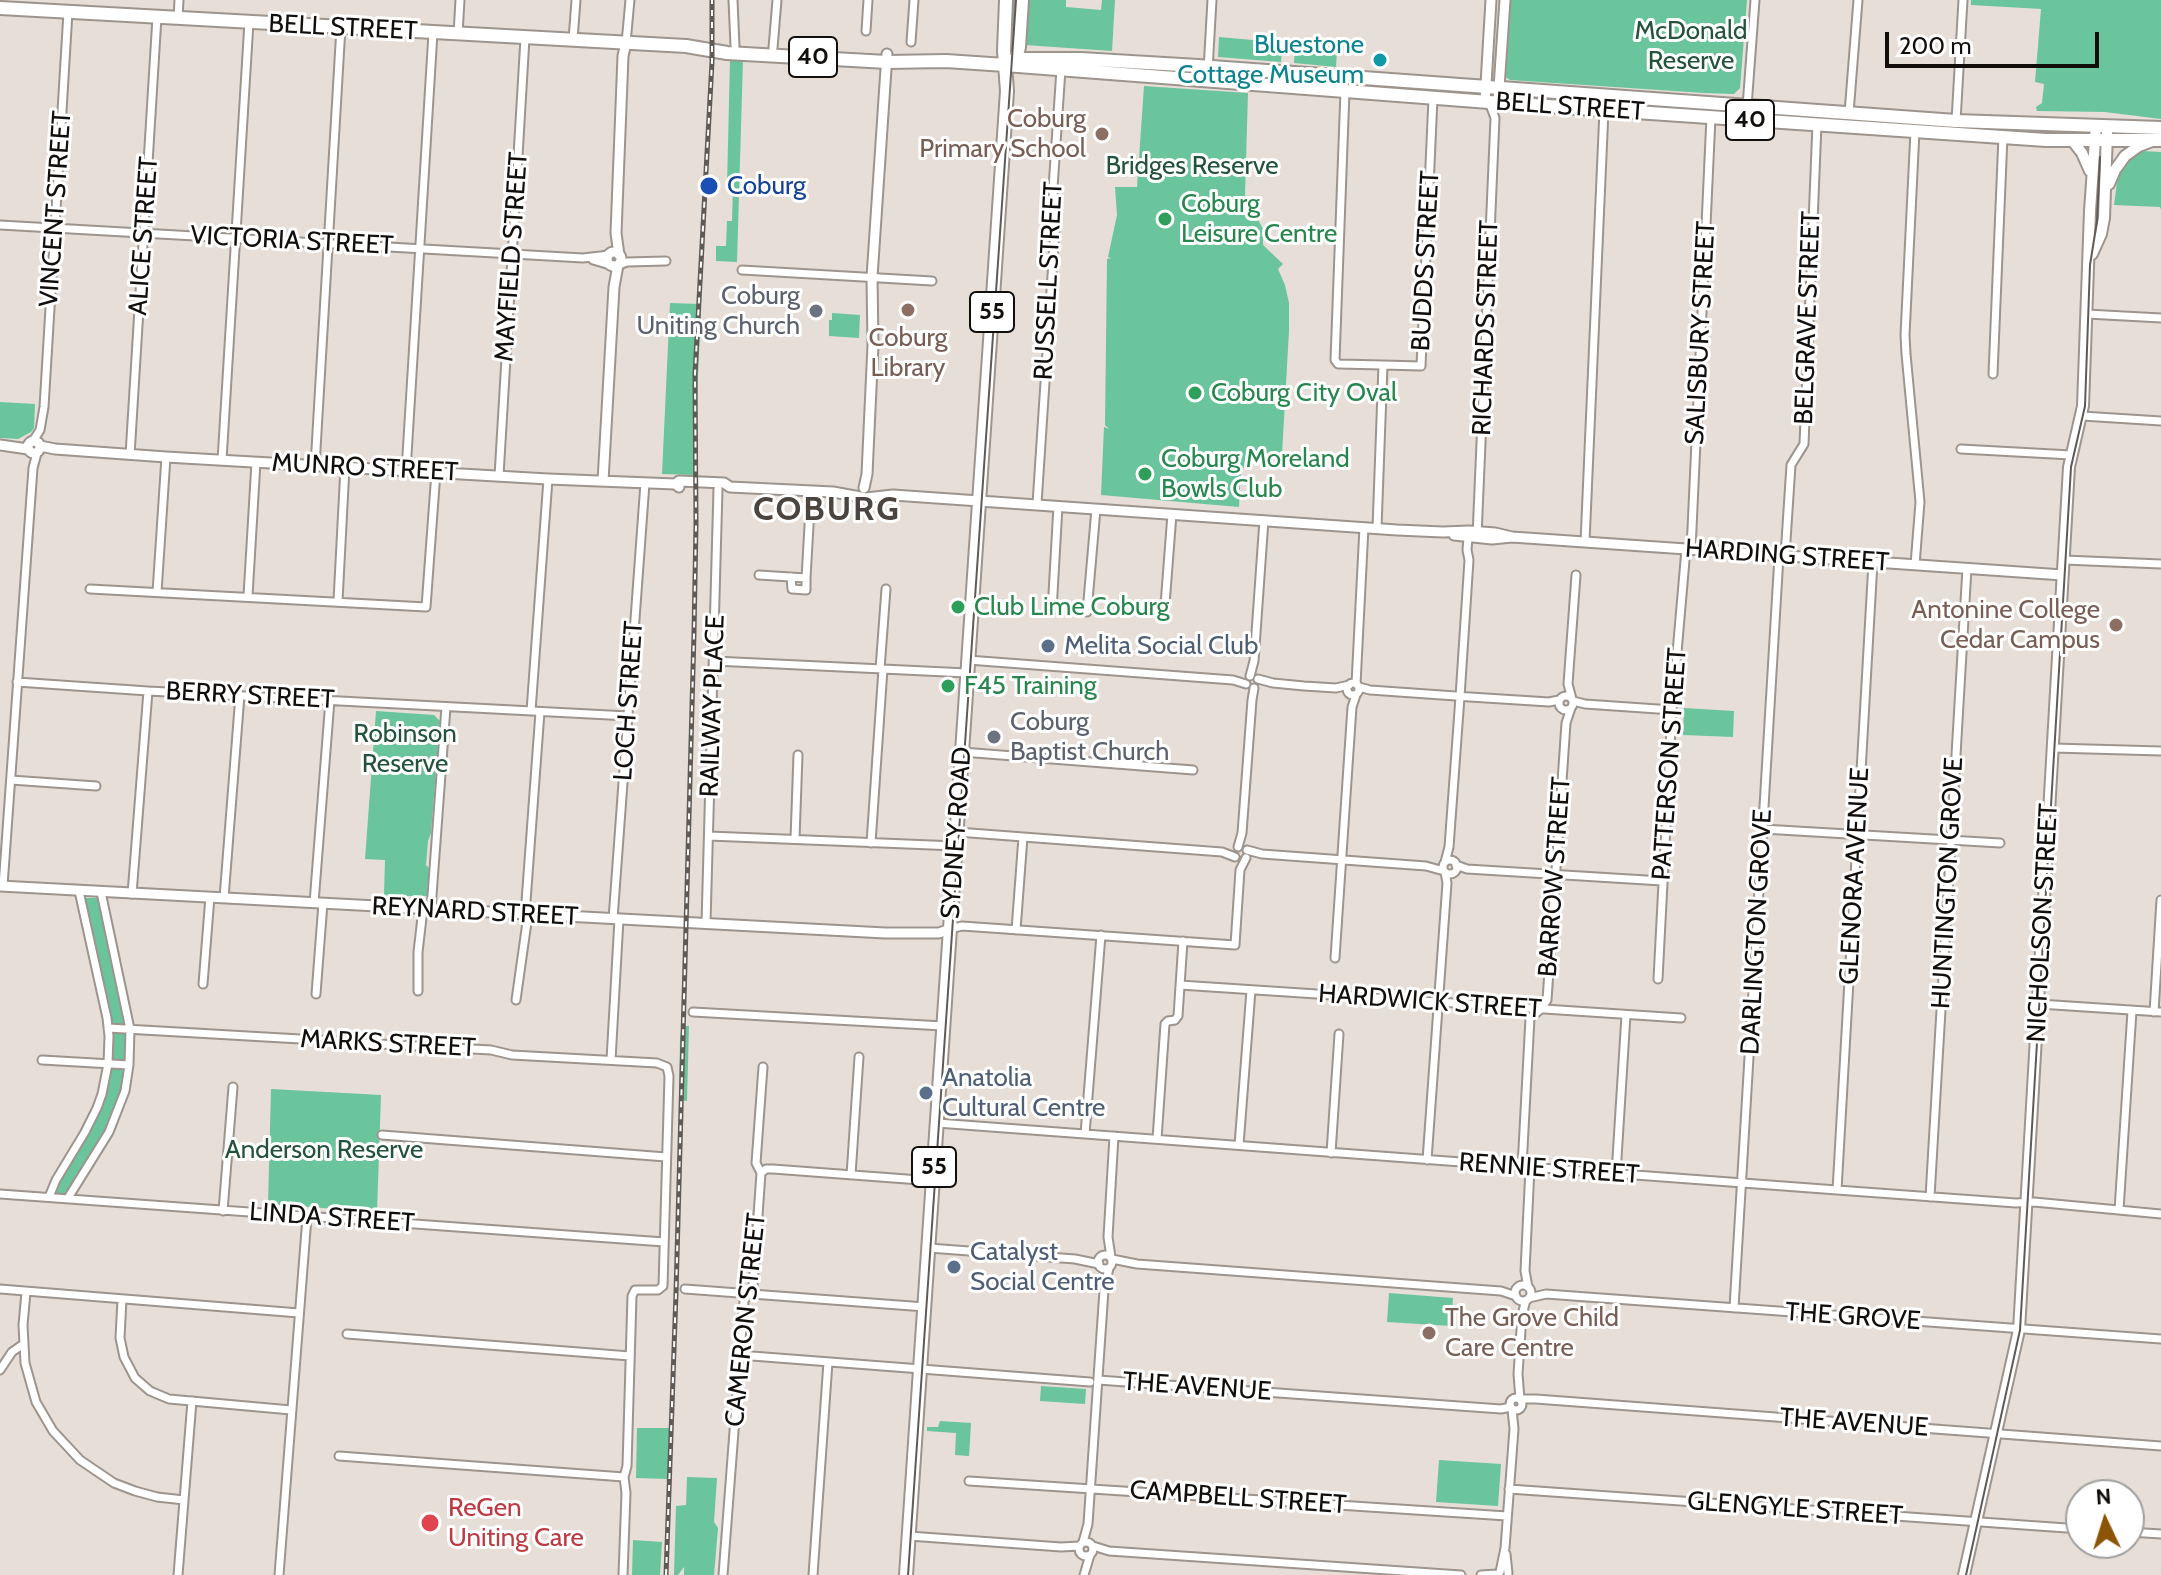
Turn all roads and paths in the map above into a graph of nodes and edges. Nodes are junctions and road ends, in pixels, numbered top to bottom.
1 (179, 0) edge
2 (460, 0) edge
3 (576, 0) edge
4 (630, 0) edge
5 (733, 0) edge
6 (777, 0) edge
7 (868, 0) edge
8 (914, 0) edge
9 (1006, 0) edge
10 (1022, 0) edge
11 (1212, 0) edge
12 (1491, 0) edge
13 (1505, 0) edge
14 (1755, 0) edge
15 (1858, 0) edge
16 (1963, 0) edge
17 (0, 8) edge
18 (75, 9) junction
19 (157, 17) junction
20 (178, 18) junction
21 (249, 22) junction
22 (341, 27) junction
23 (866, 31) dead end
24 (433, 33) junction
25 (458, 34) junction
26 (525, 38) junction
27 (573, 40) junction
28 (911, 42) dead end
29 (626, 43) junction
30 (686, 46) junction
31 (735, 46) junction
32 (773, 48) junction
33 (887, 58) junction
34 (1010, 62) junction
35 (1061, 64) junction
36 (1208, 67) junction
37 (1143, 69) junction
38 (1208, 81) junction
39 (1492, 87) junction
40 (1345, 91) junction
41 (1433, 98) junction
42 (1494, 102) junction
43 (1747, 106) junction
44 (1604, 110) junction
45 (1849, 113) junction
46 (1711, 117) junction
47 (1495, 118) junction
48 (1746, 120) junction
49 (1956, 121) junction
50 (1817, 124) junction
51 (2046, 124) junction
52 (2102, 125) junction
53 (1915, 131) junction
54 (2159, 135) edge
55 (2003, 136) junction
56 (2046, 140) junction
57 (2072, 140) junction
58 (2101, 140) junction
59 (2092, 177) junction
60 (2106, 190) junction
61 (0, 225) edge
62 (55, 228) junction
63 (144, 232) junction
64 (236, 238) junction
65 (328, 243) junction
66 (420, 249) junction
67 (512, 253) junction
68 (614, 260) junction
69 (666, 261) dead end
70 (2089, 268) junction
71 (742, 270) dead end
72 (872, 277) junction
73 (932, 281) dead end
74 (2087, 314) junction
75 (2161, 318) edge
76 (1383, 365) junction
77 (1993, 374) dead end
78 (2082, 416) junction
79 (2161, 421) edge
80 (5, 446) edge
81 (34, 447) junction
82 (605, 447) junction
83 (1961, 449) dead end
84 (130, 455) junction
85 (2071, 455) junction
86 (166, 457) junction
87 (222, 460) junction
88 (256, 462) junction
89 (315, 466) junction
90 (345, 467) junction
91 (406, 471) junction
92 (436, 472) junction
93 (499, 476) junction
94 (548, 479) junction
95 (603, 481) junction
96 (645, 483) junction
97 (675, 484) junction
98 (730, 487) junction
99 (718, 489) junction
100 (811, 491) junction
101 (866, 491) junction
102 (979, 501) junction
103 (1037, 504) junction
104 (1058, 506) junction
105 (1096, 509) junction
106 (1172, 514) junction
107 (1264, 520) junction
108 (1364, 527) junction
109 (1377, 528) junction
110 (1474, 536) junction
111 (1585, 542) junction
112 (1688, 549) junction
113 (1782, 556) junction
114 (2064, 560) junction
115 (1873, 562) junction
116 (2161, 564) edge
117 (1915, 565) junction
118 (1967, 568) junction
119 (759, 575) dead end
120 (1576, 575) dead end
121 (2063, 575) junction
122 (90, 589) dead end
123 (886, 589) dead end
124 (157, 592) junction
125 (248, 596) junction
126 (338, 601) junction
127 (1052, 611) dead end
128 (1087, 612) dead end
129 (1164, 618) dead end
130 (714, 661) junction
131 (968, 667) junction
132 (882, 669) junction
133 (17, 682) junction
134 (1252, 682) junction
135 (1568, 684) junction
136 (1353, 689) junction
137 (148, 691) junction
138 (240, 695) junction
139 (1460, 697) junction
140 (330, 700) junction
141 (1560, 703) junction
142 (1572, 704) junction
143 (446, 707) junction
144 (1672, 710) junction
145 (531, 711) junction
146 (540, 712) junction
147 (628, 716) junction
148 (1566, 723) junction
149 (2053, 748) junction
150 (962, 752) junction
151 (2160, 754) edge
152 (798, 755) dead end
153 (1193, 770) dead end
154 (11, 780) junction
155 (96, 786) dead end
156 (1763, 829) junction
157 (957, 832) junction
158 (1857, 835) junction
159 (709, 836) junction
160 (1023, 837) junction
161 (795, 839) junction
162 (1951, 840) junction
163 (871, 843) junction
164 (2000, 843) dead end
165 (956, 846) junction
166 (1243, 851) junction
167 (1222, 852) junction
168 (1236, 858) junction
169 (1342, 859) junction
170 (1450, 868) junction
171 (1240, 870) junction
172 (1556, 875) junction
173 (1662, 881) junction
174 (2, 886) edge
175 (79, 891) junction
176 (101, 892) junction
177 (132, 894) junction
178 (210, 897) junction
179 (224, 898) junction
180 (2161, 900) edge
181 (319, 903) junction
182 (427, 909) junction
183 (527, 915) junction
184 (616, 919) junction
185 (706, 923) junction
186 (950, 929) junction
187 (1016, 930) junction
188 (1101, 935) junction
189 (1183, 941) junction
190 (1335, 958) dead end
191 (1658, 979) dead end
192 (203, 984) dead end
193 (1180, 985) junction
194 (1251, 990) junction
195 (418, 991) dead end
196 (316, 994) dead end
197 (516, 1000) dead end
198 (1438, 1002) junction
199 (2039, 1004) junction
200 (1541, 1009) junction
201 (2132, 1011) junction
202 (693, 1012) dead end
203 (2158, 1012) edge
204 (1626, 1015) junction
205 (1681, 1018) dead end
206 (943, 1026) junction
207 (108, 1028) junction
208 (130, 1029) junction
209 (1339, 1034) dead end
210 (859, 1057) dead end
211 (42, 1060) dead end
212 (611, 1060) junction
213 (108, 1064) junction
214 (129, 1065) junction
215 (763, 1067) dead end
216 (233, 1087) dead end
217 (937, 1123) junction
218 (1085, 1134) junction
219 (382, 1135) dead end
220 (1114, 1136) junction
221 (1157, 1139) junction
222 (1239, 1145) junction
223 (1331, 1153) junction
224 (666, 1157) junction
225 (1427, 1160) junction
226 (1526, 1168) junction
227 (761, 1173) junction
228 (1616, 1174) junction
229 (851, 1175) junction
230 (933, 1181) junction
231 (1742, 1183) junction
232 (1837, 1190) junction
233 (0, 1194) edge
234 (49, 1197) junction
235 (1930, 1197) junction
236 (68, 1198) junction
237 (2026, 1203) junction
238 (2119, 1210) junction
239 (223, 1211) junction
240 (2161, 1214) edge
241 (307, 1217) junction
242 (664, 1242) junction
243 (929, 1248) junction
244 (1106, 1262) junction
245 (0, 1289) edge
246 (685, 1289) dead end
247 (26, 1292) junction
248 (748, 1293) junction
249 (1523, 1293) junction
250 (122, 1299) junction
251 (925, 1307) junction
252 (1734, 1308) junction
253 (299, 1313) junction
254 (2019, 1330) junction
255 (347, 1334) dead end
256 (2161, 1339) edge
257 (22, 1345) junction
258 (739, 1355) junction
259 (630, 1356) junction
260 (828, 1362) junction
261 (921, 1368) junction
262 (0, 1370) edge
263 (1094, 1381) junction
264 (192, 1401) junction
265 (1516, 1404) junction
266 (291, 1410) junction
267 (1996, 1433) junction
268 (2161, 1446) edge
269 (339, 1456) dead end
270 (624, 1477) junction
271 (969, 1481) dead end
272 (1090, 1488) junction
273 (1509, 1489) junction
274 (184, 1500) junction
275 (1507, 1516) junction
276 (1976, 1521) junction
277 (2065, 1528) edge
278 (909, 1536) junction
279 (1086, 1549) junction
280 (1084, 1574) edge
281 (1505, 1574) edge
282 (178, 1575) edge
283 (279, 1575) edge
284 (623, 1575) edge
285 (723, 1575) edge
286 (813, 1575) edge
287 (906, 1575) edge
288 (1461, 1575) edge
289 (1481, 1575) edge
290 (1964, 1575) edge

1 - 20 street
2 - 25 street
3 - 27 street
4 - 29 street
5 - 31 street
6 - 32 street
7 - 23 street
8 - 28 street
9 - 34 highway, SYDNEY ROAD / 55
10 - 34 highway, SYDNEY ROAD / 55
11 - 36 street
12 - 39 street
13 - 39 street
14 - 43 street
15 - 45 street
16 - 49 street
17 - 18 highway, BELL STREET / 40
18 - 19 highway, BELL STREET / 40
18 - 62 street, VINCENT STREET
19 - 20 highway, BELL STREET / 40
19 - 63 street, ALICE STREET
20 - 21 highway, BELL STREET / 40
21 - 22 highway, BELL STREET / 40
21 - 64 street
22 - 24 highway, BELL STREET / 40
22 - 65 street
24 - 25 highway, BELL STREET / 40
24 - 66 street
25 - 26 highway, BELL STREET / 40
26 - 27 highway, BELL STREET / 40
26 - 67 street, MAYFIELD STREET
27 - 29 highway, BELL STREET / 40
29 - 30 highway, BELL STREET / 40
29 - 68 street
30 - 31 highway, BELL STREET / 40
30 - 33 highway, BELL STREET / 40
31 - 32 highway, BELL STREET / 40
32 - 33 highway, BELL STREET / 40
33 - 34 highway, BELL STREET / 40
33 - 72 street
34 - 35 highway, BELL STREET / 40
34 - 102 highway, SYDNEY ROAD / 55
35 - 37 highway, BELL STREET / 40
35 - 103 street, RUSSELL STREET
36 - 37 highway, BELL STREET / 40
36 - 38 street
36 - 39 highway, BELL STREET / 40
37 - 38 highway, BELL STREET / 40
38 - 40 highway, BELL STREET / 40
39 - 42 street
39 - 43 highway, BELL STREET / 40
40 - 41 highway, BELL STREET / 40
40 - 76 street
41 - 42 highway, BELL STREET / 40
41 - 76 street, BUDDS STREET
42 - 44 highway, BELL STREET / 40
42 - 47 street, RICHARDS STREET
42 - 47 street, RICHARDS STREET
43 - 45 highway, BELL STREET / 40
43 - 48 street
44 - 46 highway, BELL STREET / 40
44 - 111 street
45 - 49 highway, BELL STREET / 40
46 - 48 highway, BELL STREET / 40
46 - 112 street, SALISBURY STREET
47 - 110 street, RICHARDS STREET
48 - 50 highway, BELL STREET / 40
49 - 51 highway, BELL STREET / 40
50 - 53 highway, BELL STREET / 40
50 - 113 street, BELGRAVE STREET
51 - 52 highway, BELL STREET / 40
51 - 56 highway
52 - 54 highway, BELL STREET / 40
52 - 58 main road, NICHOLSON STREET
53 - 55 highway, BELL STREET / 40
53 - 117 street
54 - 58 highway, BELL STREET / 40
54 - 60 main road
55 - 56 highway, BELL STREET / 40
55 - 77 street
56 - 57 highway, BELL STREET / 40
57 - 58 highway, BELL STREET / 40
57 - 59 main road
58 - 59 main road, NICHOLSON STREET
58 - 60 main road, NICHOLSON STREET
59 - 70 main road, NICHOLSON STREET
60 - 70 main road, NICHOLSON STREET
61 - 62 street, VICTORIA STREET
62 - 63 street, VICTORIA STREET
62 - 81 street, VINCENT STREET
63 - 64 street, VICTORIA STREET
63 - 84 street, ALICE STREET
64 - 65 street, VICTORIA STREET
64 - 87 street
65 - 66 street, VICTORIA STREET
65 - 89 street
66 - 67 street, VICTORIA STREET
66 - 91 street
67 - 68 street, VICTORIA STREET
67 - 93 street, MAYFIELD STREET
68 - 69 street, VICTORIA STREET
68 - 82 street
70 - 74 main road, NICHOLSON STREET
71 - 72 street
72 - 73 street
72 - 101 street
74 - 75 street
74 - 78 main road, NICHOLSON STREET
76 - 109 street, BUDDS STREET
78 - 79 street
78 - 85 main road, NICHOLSON STREET
80 - 81 street, MUNRO STREET
81 - 84 street, MUNRO STREET
81 - 133 street, VINCENT STREET
82 - 95 street
82 - 96 street
83 - 85 street
84 - 86 street, MUNRO STREET
85 - 114 main road, NICHOLSON STREET
86 - 87 street, MUNRO STREET
86 - 124 street
87 - 88 street, MUNRO STREET
88 - 89 street, MUNRO STREET
88 - 125 street
89 - 90 street, MUNRO STREET
90 - 91 street, MUNRO STREET
90 - 126 street
91 - 92 street, MUNRO STREET
92 - 93 street, MUNRO STREET
92 - 126 street
93 - 94 street, MUNRO STREET
94 - 95 street, MUNRO STREET
94 - 145 street
95 - 96 street, MUNRO STREET
96 - 97 street, MUNRO STREET
96 - 147 street, LOCH STREET
97 - 98 street, MUNRO STREET
97 - 99 street, MUNRO STREET
98 - 99 street, MUNRO STREET
98 - 100 street, MUNRO STREET
99 - 130 street, RAILWAY PLACE
100 - 101 street, MUNRO STREET
100 - 119 street
101 - 102 street, MUNRO STREET
102 - 103 street, HARDING STREET
102 - 131 highway, SYDNEY ROAD / 55
103 - 104 street, HARDING STREET
104 - 105 street, HARDING STREET
104 - 127 street
105 - 106 street, HARDING STREET
105 - 128 street
106 - 107 street, HARDING STREET
106 - 129 street
107 - 108 street, HARDING STREET
107 - 134 street
108 - 109 street, HARDING STREET
108 - 136 street
109 - 110 street, HARDING STREET
110 - 111 street, HARDING STREET
110 - 139 street, RICHARDS STREET
111 - 112 street, HARDING STREET
112 - 113 street, HARDING STREET
112 - 144 street, PATTERSON STREET
113 - 115 street, HARDING STREET
113 - 156 street, DARLINGTON GROVE
114 - 116 street
114 - 121 main road, NICHOLSON STREET
115 - 117 street, HARDING STREET
115 - 158 street, GLENORA AVENUE
117 - 118 street, HARDING STREET
118 - 121 street, HARDING STREET
118 - 162 street, HUNTINGTON GROVE
120 - 135 street
121 - 149 main road, NICHOLSON STREET
122 - 124 street
123 - 132 street
124 - 125 street
125 - 126 street
130 - 132 street
130 - 159 street, RAILWAY PLACE
131 - 132 street
131 - 134 street
131 - 150 highway, SYDNEY ROAD / 55
132 - 163 street
133 - 137 street, BERRY STREET
133 - 154 street, VINCENT STREET
134 - 136 street
134 - 166 street
135 - 141 street
135 - 142 street
136 - 139 street
136 - 169 street
137 - 138 street, BERRY STREET
137 - 177 street
138 - 140 street, BERRY STREET
138 - 179 street
139 - 141 street
139 - 170 street, RICHARDS STREET
140 - 143 street, BERRY STREET
140 - 181 street
141 - 142 street
141 - 142 street
141 - 148 street, BARROW STREET
142 - 144 street
142 - 148 street, BARROW STREET
143 - 145 street, BERRY STREET
143 - 182 street
144 - 173 street, PATTERSON STREET
145 - 146 street, BERRY STREET
146 - 147 street, BERRY STREET
146 - 183 street
147 - 184 street, LOCH STREET
148 - 172 street, BARROW STREET
149 - 151 street
149 - 199 main road, NICHOLSON STREET
150 - 153 street
150 - 157 highway, SYDNEY ROAD / 55
152 - 161 street
154 - 155 street
154 - 174 street, VINCENT STREET
156 - 158 street
156 - 231 street, DARLINGTON GROVE
157 - 160 street
157 - 165 highway, SYDNEY ROAD / 55
158 - 162 street
158 - 232 street, GLENORA AVENUE
159 - 161 street
159 - 185 street, RAILWAY PLACE
160 - 167 street
160 - 187 street
161 - 163 street
162 - 164 street
162 - 235 street, HUNTINGTON GROVE
163 - 165 street
165 - 186 highway, SYDNEY ROAD / 55
166 - 167 street
166 - 168 street
166 - 169 street
166 - 171 street
167 - 168 street
168 - 171 street
169 - 170 street
169 - 190 street
170 - 172 street
170 - 198 street
171 - 189 street
172 - 173 street
172 - 200 street, BARROW STREET
173 - 191 street, PATTERSON STREET
174 - 175 street, REYNARD STREET
175 - 176 street, REYNARD STREET
175 - 207 street
176 - 177 street, REYNARD STREET
176 - 208 street
177 - 178 street, REYNARD STREET
178 - 179 street, REYNARD STREET
178 - 192 street
179 - 181 street, REYNARD STREET
180 - 203 street
181 - 182 street, REYNARD STREET
181 - 196 street
182 - 183 street, REYNARD STREET
182 - 195 street
183 - 184 street, REYNARD STREET
183 - 197 street
184 - 185 street, REYNARD STREET
184 - 212 street, LOCH STREET
185 - 186 street, REYNARD STREET
186 - 187 street
186 - 206 highway, SYDNEY ROAD / 55
187 - 188 street
188 - 189 street
188 - 218 street
189 - 193 street
193 - 194 street, HARDWICK STREET
193 - 221 street
194 - 198 street, HARDWICK STREET
194 - 222 street
198 - 200 street, HARDWICK STREET
198 - 225 street
199 - 201 street
199 - 237 main road, NICHOLSON STREET
200 - 204 street, HARDWICK STREET
200 - 226 street, BARROW STREET
201 - 203 street
201 - 238 street
202 - 206 street
204 - 205 street, HARDWICK STREET
204 - 228 street
206 - 217 highway, SYDNEY ROAD / 55
207 - 208 street, MARKS STREET
207 - 213 street
208 - 212 street, MARKS STREET
208 - 214 street
209 - 223 street
210 - 229 street
211 - 213 street
212 - 224 street, MARKS STREET
213 - 214 street
213 - 234 street
214 - 236 street
215 - 227 street, CAMERON STREET
216 - 239 street
217 - 218 street, RENNIE STREET
217 - 230 highway, SYDNEY ROAD / 55
218 - 220 street, RENNIE STREET
219 - 224 street
220 - 221 street, RENNIE STREET
220 - 244 street
221 - 222 street, RENNIE STREET
222 - 223 street, RENNIE STREET
223 - 225 street, RENNIE STREET
224 - 242 street
225 - 226 street, RENNIE STREET
226 - 228 street, RENNIE STREET
226 - 249 street, BARROW STREET
227 - 229 street
227 - 248 street, CAMERON STREET
228 - 231 street, RENNIE STREET
229 - 230 street
230 - 243 highway, SYDNEY ROAD / 55
231 - 232 street, RENNIE STREET
231 - 252 street, DARLINGTON GROVE
232 - 235 street, RENNIE STREET
233 - 234 street, LINDA STREET
234 - 236 street, LINDA STREET
235 - 237 street, RENNIE STREET
236 - 239 street, LINDA STREET
237 - 238 street, RENNIE STREET
237 - 254 main road, NICHOLSON STREET
238 - 240 street, RENNIE STREET
239 - 241 street, LINDA STREET
241 - 242 street, LINDA STREET
241 - 253 street
242 - 259 street
243 - 244 street
243 - 251 highway, SYDNEY ROAD / 55
244 - 249 street
244 - 263 street
245 - 247 street
246 - 248 street
247 - 250 street
247 - 257 street
248 - 251 street
248 - 258 street, CAMERON STREET
249 - 252 street, THE GROVE
249 - 265 street, BARROW STREET
250 - 253 street
250 - 264 street
251 - 261 highway, SYDNEY ROAD / 55
252 - 254 street, THE GROVE
253 - 266 street
254 - 256 street, THE GROVE
254 - 267 main road, NICHOLSON STREET
255 - 259 street
257 - 262 street
257 - 274 street
258 - 260 street, THE AVENUE
258 - 285 street, CAMERON STREET
259 - 270 street
260 - 261 street, THE AVENUE
260 - 286 street
261 - 263 street, THE AVENUE
261 - 278 highway, SYDNEY ROAD / 55
263 - 265 street, THE AVENUE
263 - 272 street
264 - 266 street
264 - 274 street
265 - 267 street, THE AVENUE
265 - 273 street, BARROW STREET
266 - 283 street
267 - 268 street, THE AVENUE
267 - 276 main road, NICHOLSON STREET
269 - 270 street
270 - 284 street
271 - 272 street, CAMPBELL STREET
272 - 275 street, CAMPBELL STREET
272 - 279 street
273 - 275 street, BARROW STREET
273 - 276 street, GLENGYLE STREET
274 - 282 street
275 - 281 street, BARROW STREET
276 - 277 street, GLENGYLE STREET
276 - 290 main road, NICHOLSON STREET
278 - 279 street
278 - 287 highway, SYDNEY ROAD / 55
279 - 280 street
279 - 288 street
281 - 289 street

